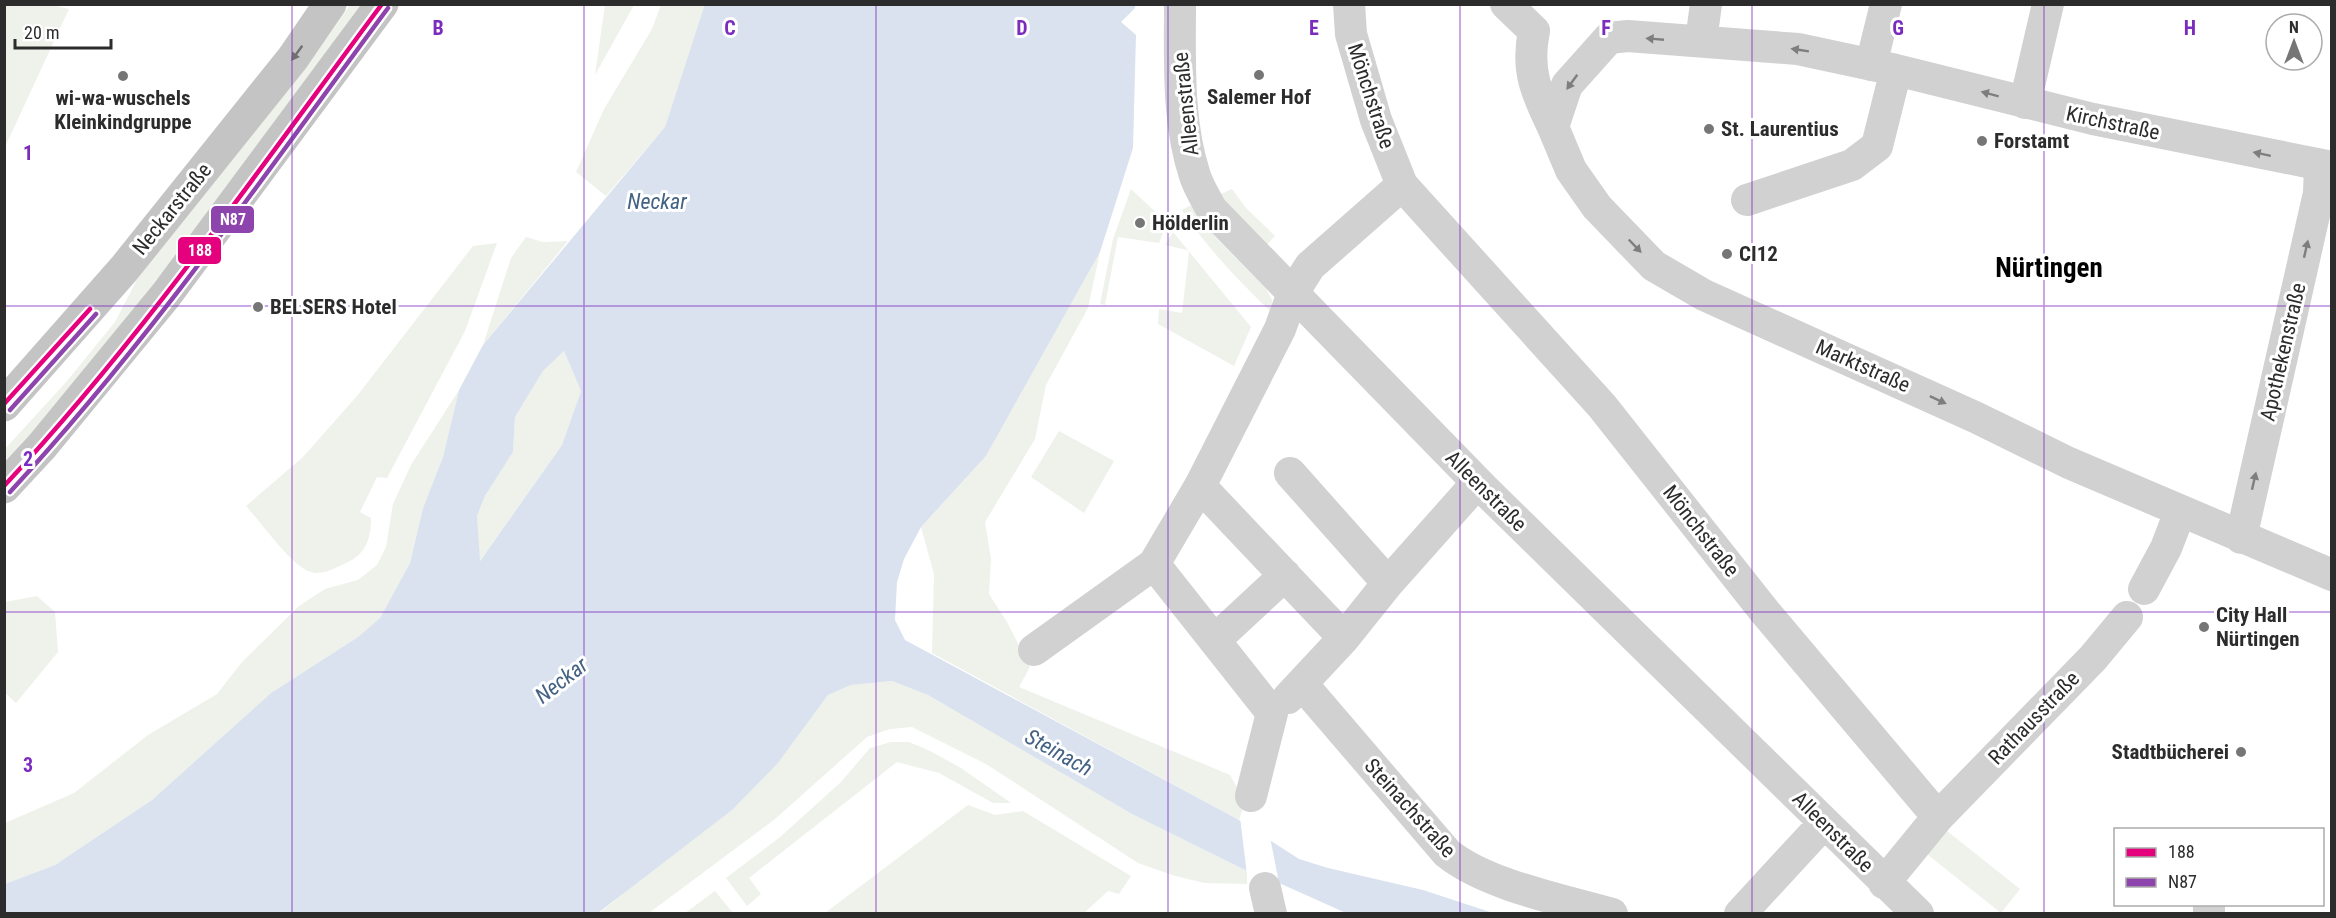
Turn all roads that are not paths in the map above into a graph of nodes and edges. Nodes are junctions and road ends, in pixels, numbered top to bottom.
1 (330, 4) edge
2 (382, 4) edge
3 (1180, 4) edge
4 (1349, 4) edge
5 (1506, 4) edge
6 (1706, 4) edge
7 (1886, 4) edge
8 (2048, 4) edge
9 (1701, 41) junction
10 (1883, 67) junction
11 (2025, 103) junction
12 (1553, 127) junction
13 (2326, 166) edge
14 (1402, 185) junction
15 (1747, 200) dead end
16 (1293, 293) junction
17 (4, 405) edge
18 (1290, 473) dead end
19 (1477, 483) junction
20 (1200, 486) junction
21 (4, 487) edge
22 (2180, 512) junction
23 (2241, 538) junction
24 (1154, 564) junction
25 (1285, 575) junction
26 (2331, 575) edge
27 (1388, 583) junction
28 (2144, 589) dead end
29 (2127, 617) dead end
30 (1344, 638) junction
31 (1215, 640) junction
32 (1034, 650) dead end
33 (1302, 684) junction
34 (1272, 712) junction
35 (1251, 796) dead end
36 (1938, 817) junction
37 (1824, 823) junction
38 (1884, 883) junction
39 (1612, 914) edge
40 (1740, 914) edge
41 (1918, 914) edge

1 -> 17 main road, Neckarstraße
2 - 21 main road
3 - 16 street, Alleenstraße
4 - 14 street, Mönchstraße
5 - 12 street, Marktstraße
6 - 9 street
7 - 10 street
8 - 11 street
10 -> 9 street, Kirchstraße
9 -> 12 street, Kirchstraße
11 -> 10 street, Kirchstraße
10 - 15 street
13 -> 11 street, Kirchstraße
12 -> 22 street, Marktstraße
23 -> 13 street, Apothekenstraße
14 - 16 street
14 - 36 street, Mönchstraße
16 - 19 street, Alleenstraße
16 - 20 street
18 - 27 street
19 - 27 street
19 - 37 street, Alleenstraße
20 - 24 street
20 - 25 street
22 - 23 street, Marktstraße
22 - 28 street
23 - 26 street, Marktstraße
24 - 31 street
24 - 32 street
25 - 30 street
25 - 31 street
27 - 30 street
29 - 36 street, Rathausstraße
30 - 33 street
31 - 34 street
33 - 34 street
33 - 39 street, Steinachstraße
34 - 35 street
36 - 38 street
37 - 38 street, Alleenstraße
37 - 40 street
38 - 41 street, Alleenstraße

